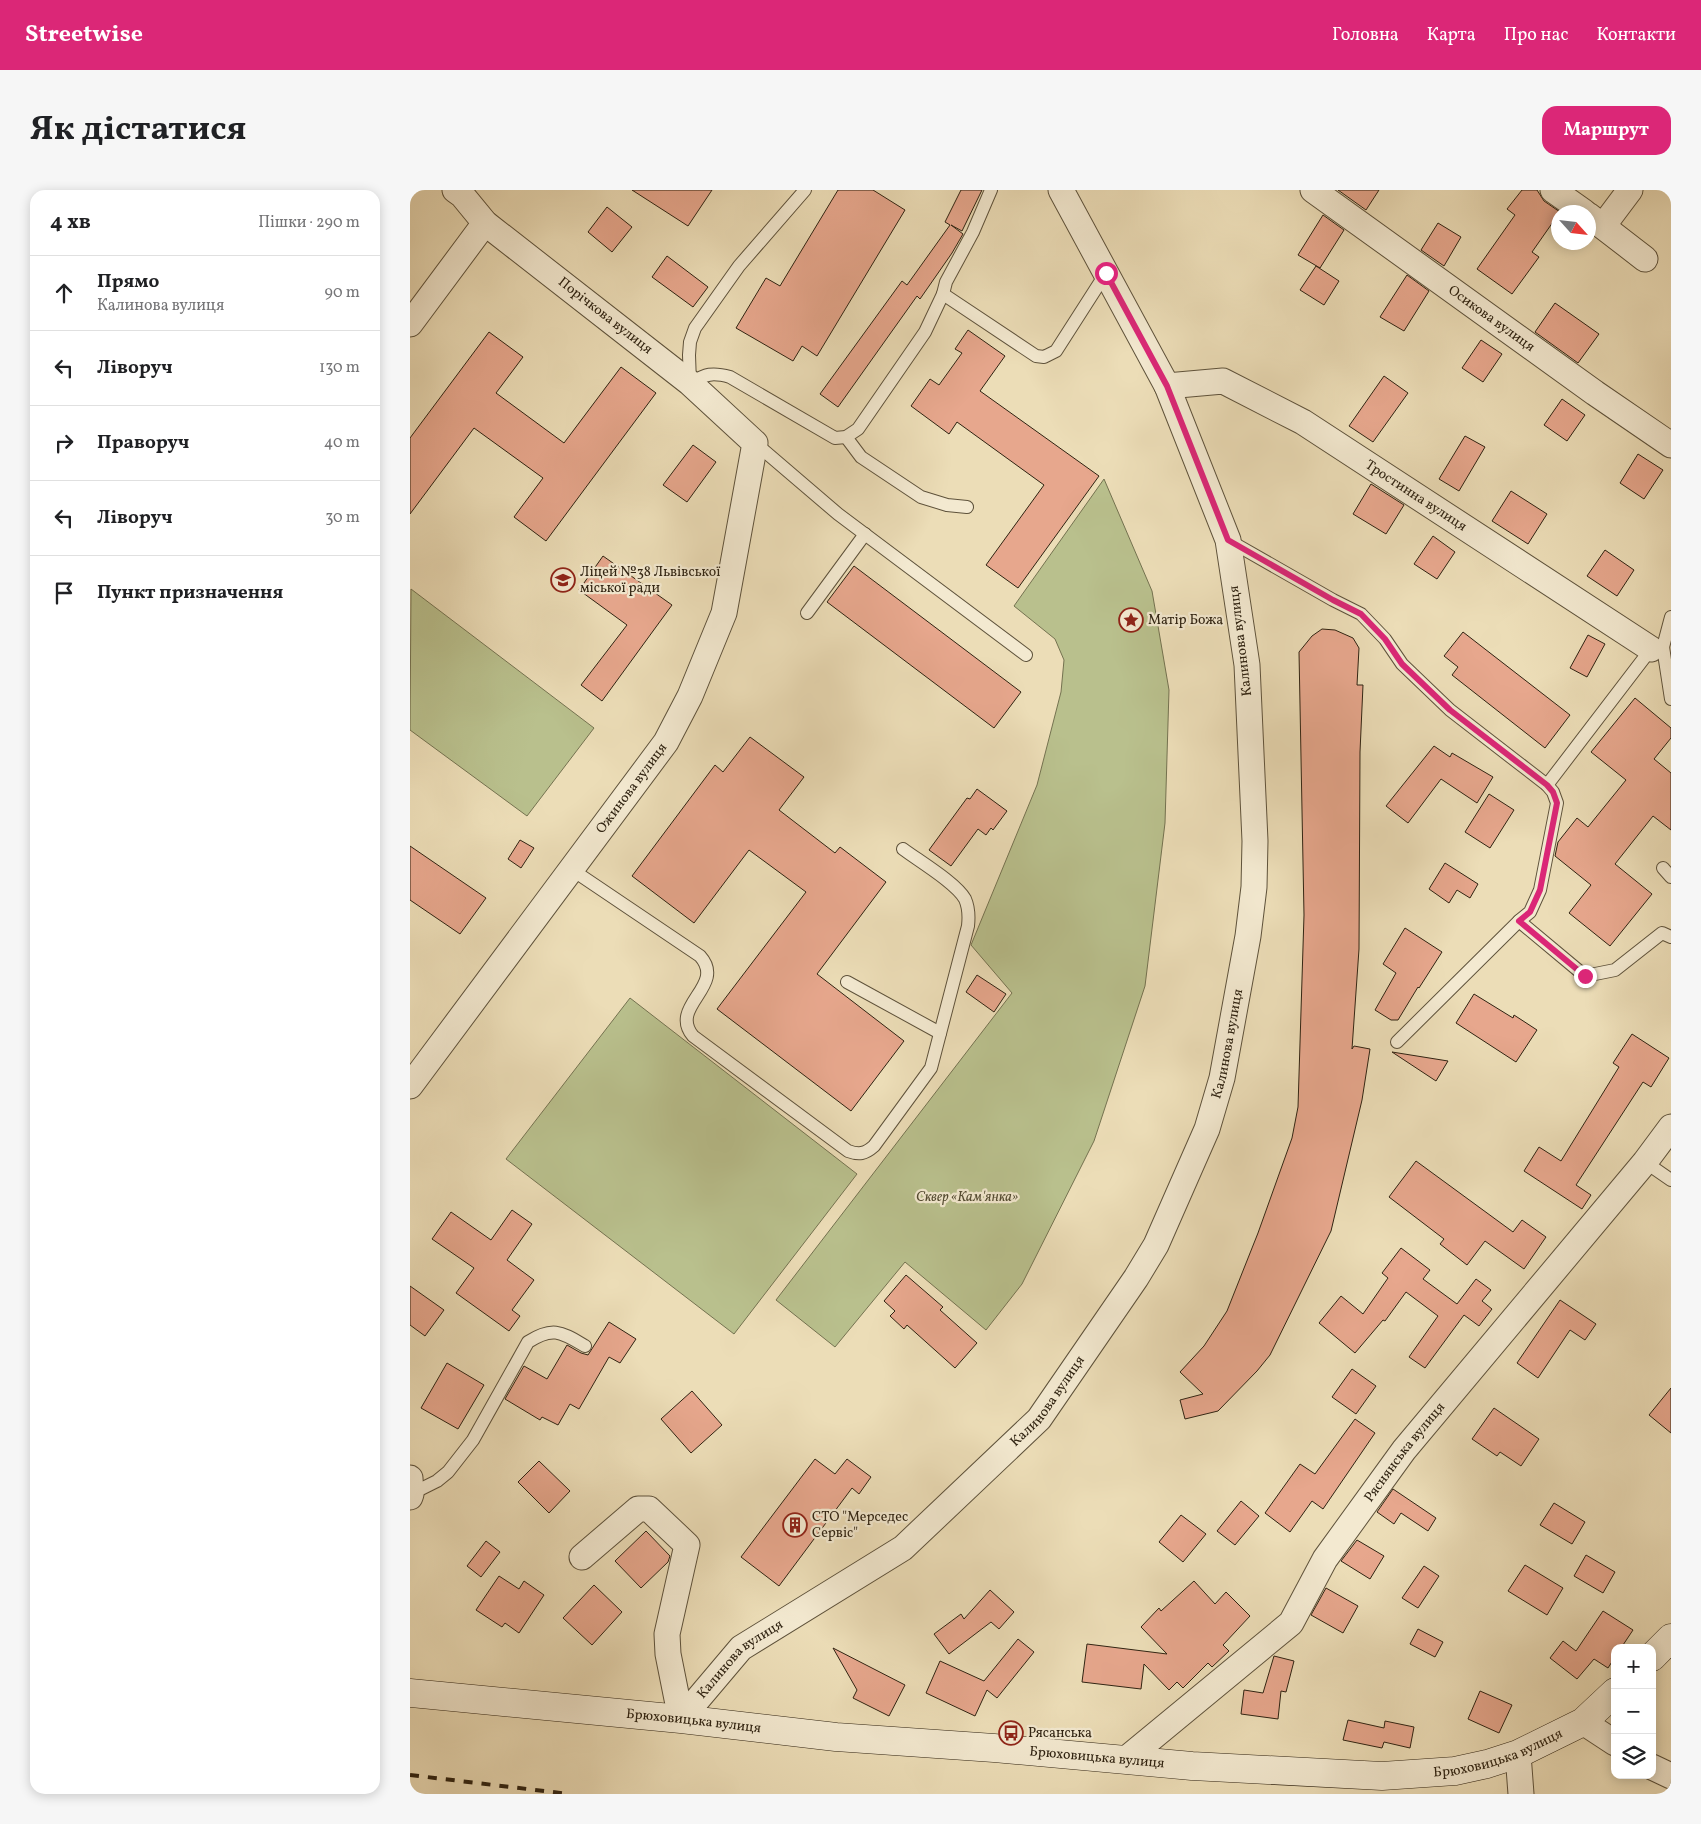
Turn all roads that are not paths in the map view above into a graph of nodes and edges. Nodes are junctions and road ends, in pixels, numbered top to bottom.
1 (456, 190) edge
2 (805, 190) edge
3 (991, 190) edge
4 (1061, 190) edge
5 (1313, 190) edge
6 (1553, 190) edge
7 (1630, 190) edge
8 (1574, 205) edge
9 (1596, 215) edge
10 (1596, 221) edge
11 (486, 223) junction
12 (1644, 259) dead end
13 (1106, 273) junction
14 (943, 294) junction
15 (410, 324) edge
16 (690, 383) junction
17 (1167, 386) junction
18 (846, 437) junction
19 (755, 444) junction
20 (1671, 445) edge
21 (967, 507) dead end
22 (865, 534) junction
23 (1228, 540) junction
24 (807, 613) dead end
25 (1671, 617) edge
26 (1657, 648) junction
27 (1026, 656) dead end
28 (1671, 698) edge
29 (1547, 785) junction
30 (902, 849) dead end
31 (571, 869) junction
32 (1519, 921) junction
33 (1671, 937) edge
34 (847, 982) dead end
35 (940, 1033) junction
36 (1397, 1042) dead end
37 (410, 1086) edge
38 (1671, 1127) edge
39 (1645, 1162) junction
40 (1671, 1180) edge
41 (585, 1346) dead end
42 (410, 1490) edge
43 (582, 1557) dead end
44 (1671, 1638) edge
45 (1656, 1653) edge
46 (410, 1693) edge
47 (1611, 1696) edge
48 (680, 1719) junction
49 (1583, 1722) junction
50 (1611, 1740) edge
51 (1518, 1754) junction
52 (1125, 1760) junction
53 (1656, 1769) edge
54 (1671, 1776) edge
55 (1520, 1794) edge

1 - 11 street, Порічкова вулиця
2 - 16 lane
3 - 14 lane
4 - 13 street, Калинова вулиця
5 - 20 street, Осикова вулиця
6 - 8 street
7 - 9 street
10 - 12 street
11 - 15 street
11 - 16 street, Порічкова вулиця
13 - 14 lane
13 - 17 street, Калинова вулиця
14 - 18 lane
16 - 18 lane
16 - 19 street, Порічкова вулиця
17 - 23 street, Калинова вулиця
17 - 26 street, Тростинна вулиця
18 - 21 lane
19 - 22 lane
19 - 31 street, Ожинова вулиця
22 - 24 lane
22 - 27 lane
23 - 29 lane
23 - 48 street, Калинова вулиця
25 - 26 lane
26 - 28 lane
26 - 29 lane
29 - 32 lane
30 - 35 lane
31 - 35 lane
31 - 37 street, Ожинова вулиця
32 - 33 lane
32 - 36 lane
34 - 35 lane
38 - 39 street, Ряснянська вулиця
39 - 40 lane
39 - 52 street, Ряснянська вулиця
41 - 42 lane
43 - 48 street
44 - 45 main road
46 - 48 main road, Брюховицька вулиця
47 - 49 main road, Брюховицька вулиця
48 - 52 main road, Брюховицька вулиця
49 - 50 street
49 - 51 main road, Брюховицька вулиця
51 - 52 main road, Брюховицька вулиця
51 - 55 street
53 - 54 street

